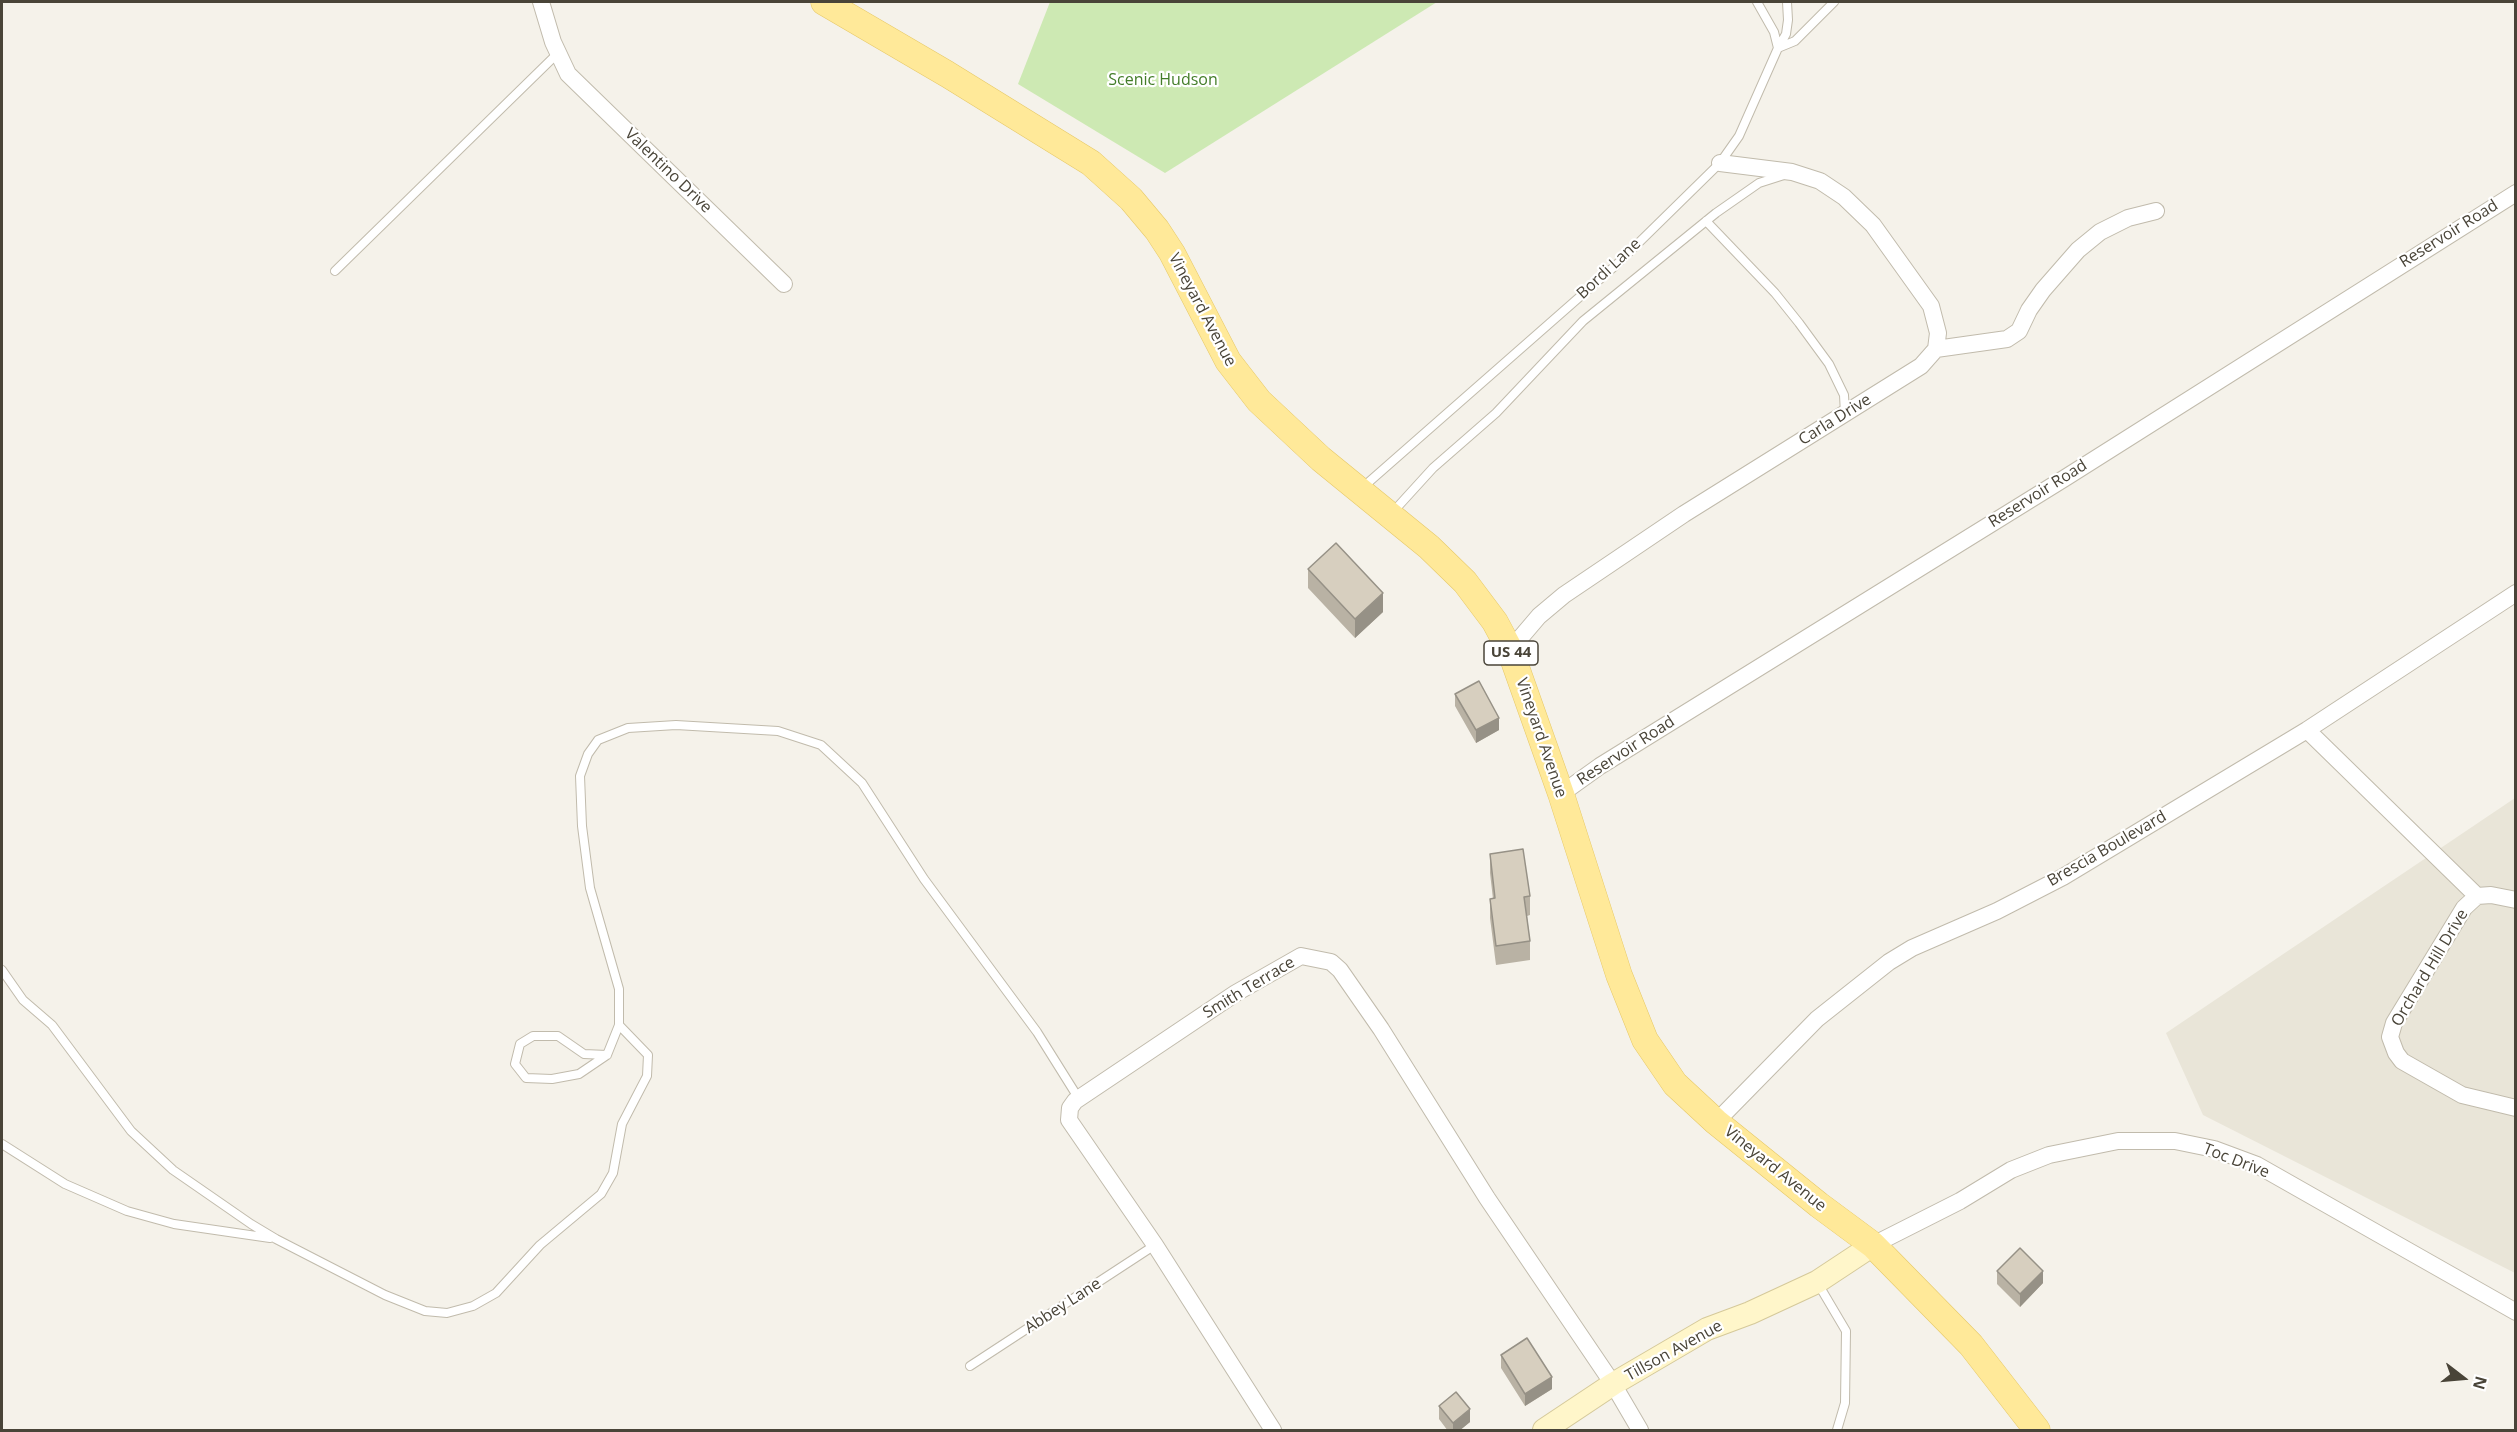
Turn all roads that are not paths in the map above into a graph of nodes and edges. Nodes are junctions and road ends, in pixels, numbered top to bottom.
1 (541, 2) edge
2 (824, 2) edge
3 (1757, 2) edge
4 (1787, 2) edge
5 (1834, 2) edge
6 (1778, 48) junction
7 (558, 53) junction
8 (1720, 163) junction
9 (1792, 172) junction
10 (2516, 193) edge
11 (2156, 211) dead end
12 (1706, 221) junction
13 (335, 271) dead end
14 (784, 284) dead end
15 (1936, 349) junction
16 (1845, 414) junction
17 (1359, 491) junction
18 (1390, 515) junction
19 (2516, 593) edge
20 (1510, 650) junction
21 (2307, 730) junction
22 (1561, 794) junction
23 (2476, 896) junction
24 (2516, 900) edge
25 (2, 970) edge
26 (619, 1025) junction
27 (608, 1055) junction
28 (1079, 1099) junction
29 (2516, 1108) edge
30 (1716, 1122) junction
31 (2, 1143) edge
32 (276, 1239) junction
33 (1155, 1245) junction
34 (1873, 1245) junction
35 (1816, 1282) junction
36 (2516, 1312) edge
37 (970, 1366) dead end
38 (1613, 1384) junction
39 (1273, 1431) edge
40 (1544, 1431) edge
41 (1640, 1431) edge
42 (1837, 1431) edge
43 (2037, 1431) edge

1 - 7 street, Valentino Drive
2 - 17 main road, Vineyard Avenue / US 44
3 - 6 lane
4 - 6 lane, Bordi Lane
5 - 6 lane
6 - 8 lane, Bordi Lane
7 - 13 lane
7 - 14 street, Valentino Drive
8 - 9 street
8 - 17 lane, Bordi Lane
9 - 12 lane
9 - 15 street
10 - 22 street, Reservoir Road
11 - 15 street
12 - 16 lane
12 - 18 lane
15 - 16 street, Carla Drive
16 - 20 street, Carla Drive
17 - 18 main road, Vineyard Avenue / US 44
18 - 20 main road, Vineyard Avenue / US 44
19 - 21 street, Brescia Boulevard
20 - 22 main road, Vineyard Avenue / US 44
21 - 23 street, Orchard Hill Drive
21 - 30 street, Brescia Boulevard
22 - 30 main road, Vineyard Avenue / US 44
23 - 24 street, Orchard Hill Drive
23 - 29 street, Orchard Hill Drive
25 - 32 lane
26 - 27 lane
26 - 28 lane
26 - 32 lane
27 - 27 lane
28 - 33 street
28 - 38 street, Smith Terrace
30 - 34 main road, Vineyard Avenue / US 44
31 - 32 lane
33 - 37 lane, Abbey Lane
33 - 39 street
34 - 35 street, Tillson Avenue
34 - 36 street, Toc Drive
34 - 43 main road, Vineyard Avenue / US 44
35 - 38 street, Tillson Avenue
35 - 42 lane
38 - 40 street, Tillson Avenue
38 - 41 street, Smith Terrace

